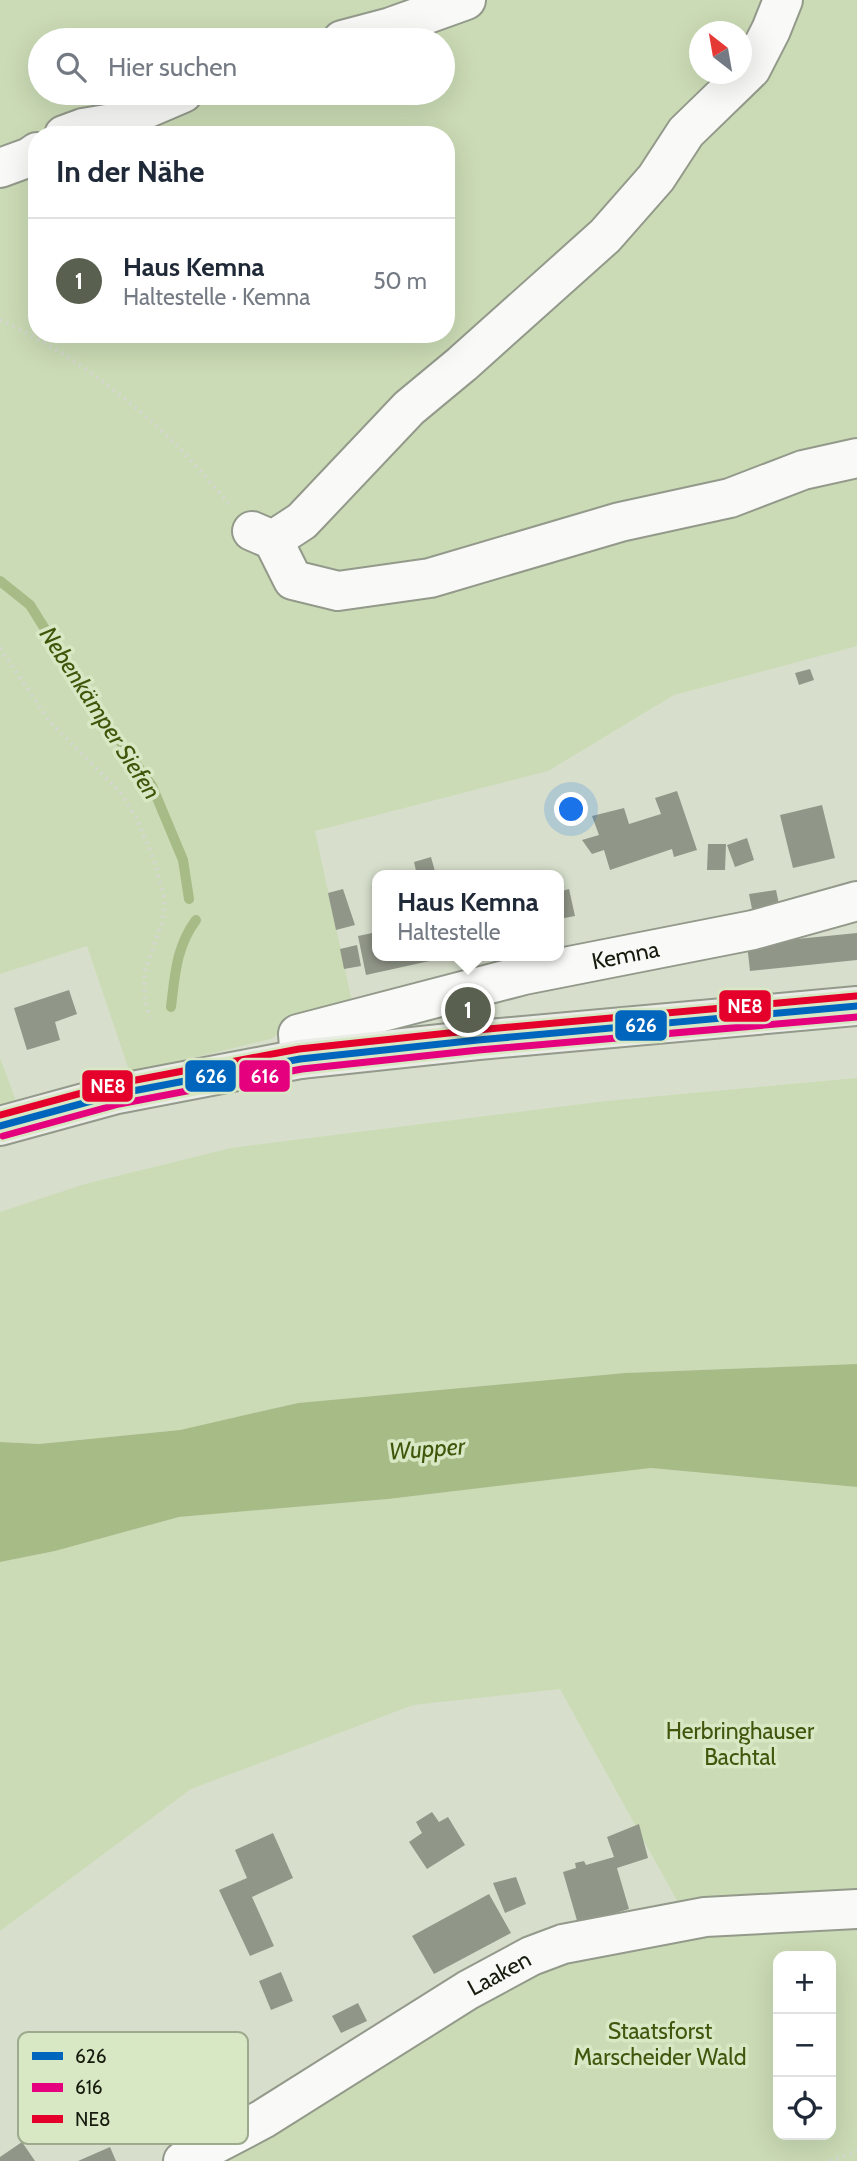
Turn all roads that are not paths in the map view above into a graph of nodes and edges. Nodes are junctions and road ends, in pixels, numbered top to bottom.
1 (466, 0) edge
2 (783, 0) edge
3 (384, 28) edge
4 (155, 105) edge
5 (95, 126) edge
6 (28, 158) edge
7 (0, 168) edge
8 (857, 457) edge
9 (857, 901) edge
10 (857, 1006) edge
11 (300, 1059) junction
12 (0, 1126) edge
13 (857, 1909) edge
14 (248, 2127) edge
15 (215, 2144) edge
16 (183, 2161) edge

1 - 3 street
2 - 8 street
4 - 5 street
6 - 7 street
9 - 11 street, Kemna
10 - 11 main road
11 - 12 main road
13 - 14 street, Laaken
15 - 16 street, Laaken

